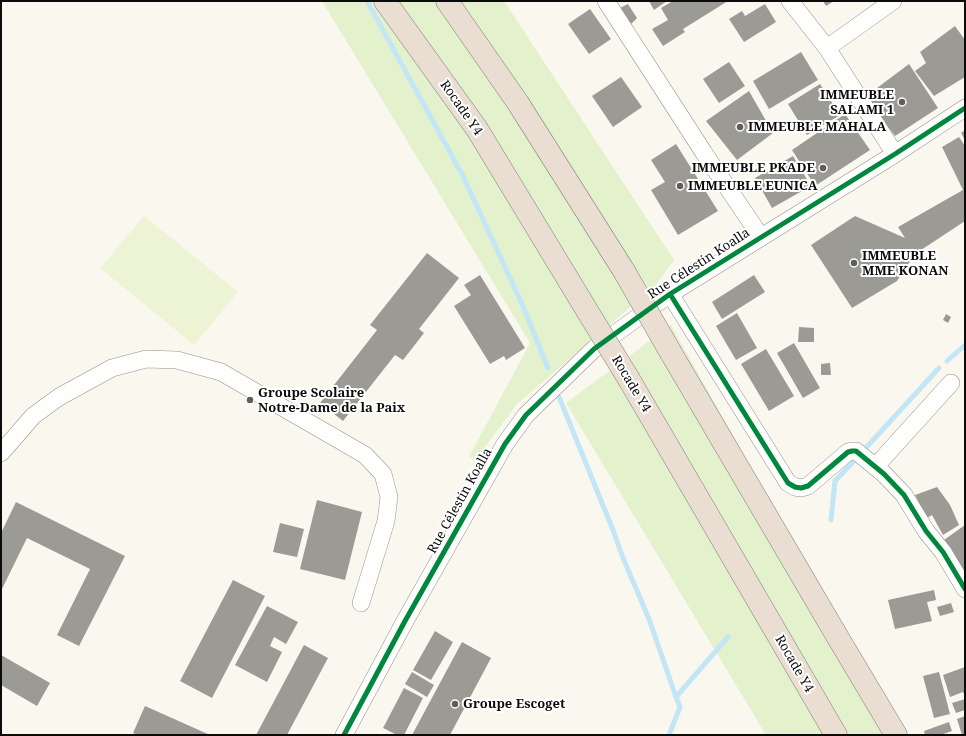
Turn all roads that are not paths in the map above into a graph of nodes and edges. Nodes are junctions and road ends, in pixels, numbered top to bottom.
1 (385, 1) edge
2 (447, 1) edge
3 (606, 1) edge
4 (790, 1) edge
5 (893, 1) edge
6 (827, 48) junction
7 (965, 108) edge
8 (895, 154) junction
9 (761, 237) junction
10 (670, 294) junction
11 (951, 383) dead end
12 (1, 453) edge
13 (875, 467) junction
14 (965, 589) edge
15 (361, 603) dead end
16 (344, 735) edge
17 (836, 735) edge
18 (896, 735) edge

1 - 17 highway, Rocade Y4, bridge
2 - 18 highway, bridge
3 - 9 street
4 - 6 street
5 - 6 street
6 - 8 street
7 - 8 street, Rue Célestin Koalla
8 - 9 street, Rue Célestin Koalla
9 - 10 street, Rue Célestin Koalla
10 - 13 street
10 - 16 street, Rue Célestin Koalla
11 - 13 street
12 - 15 street
13 - 14 street

